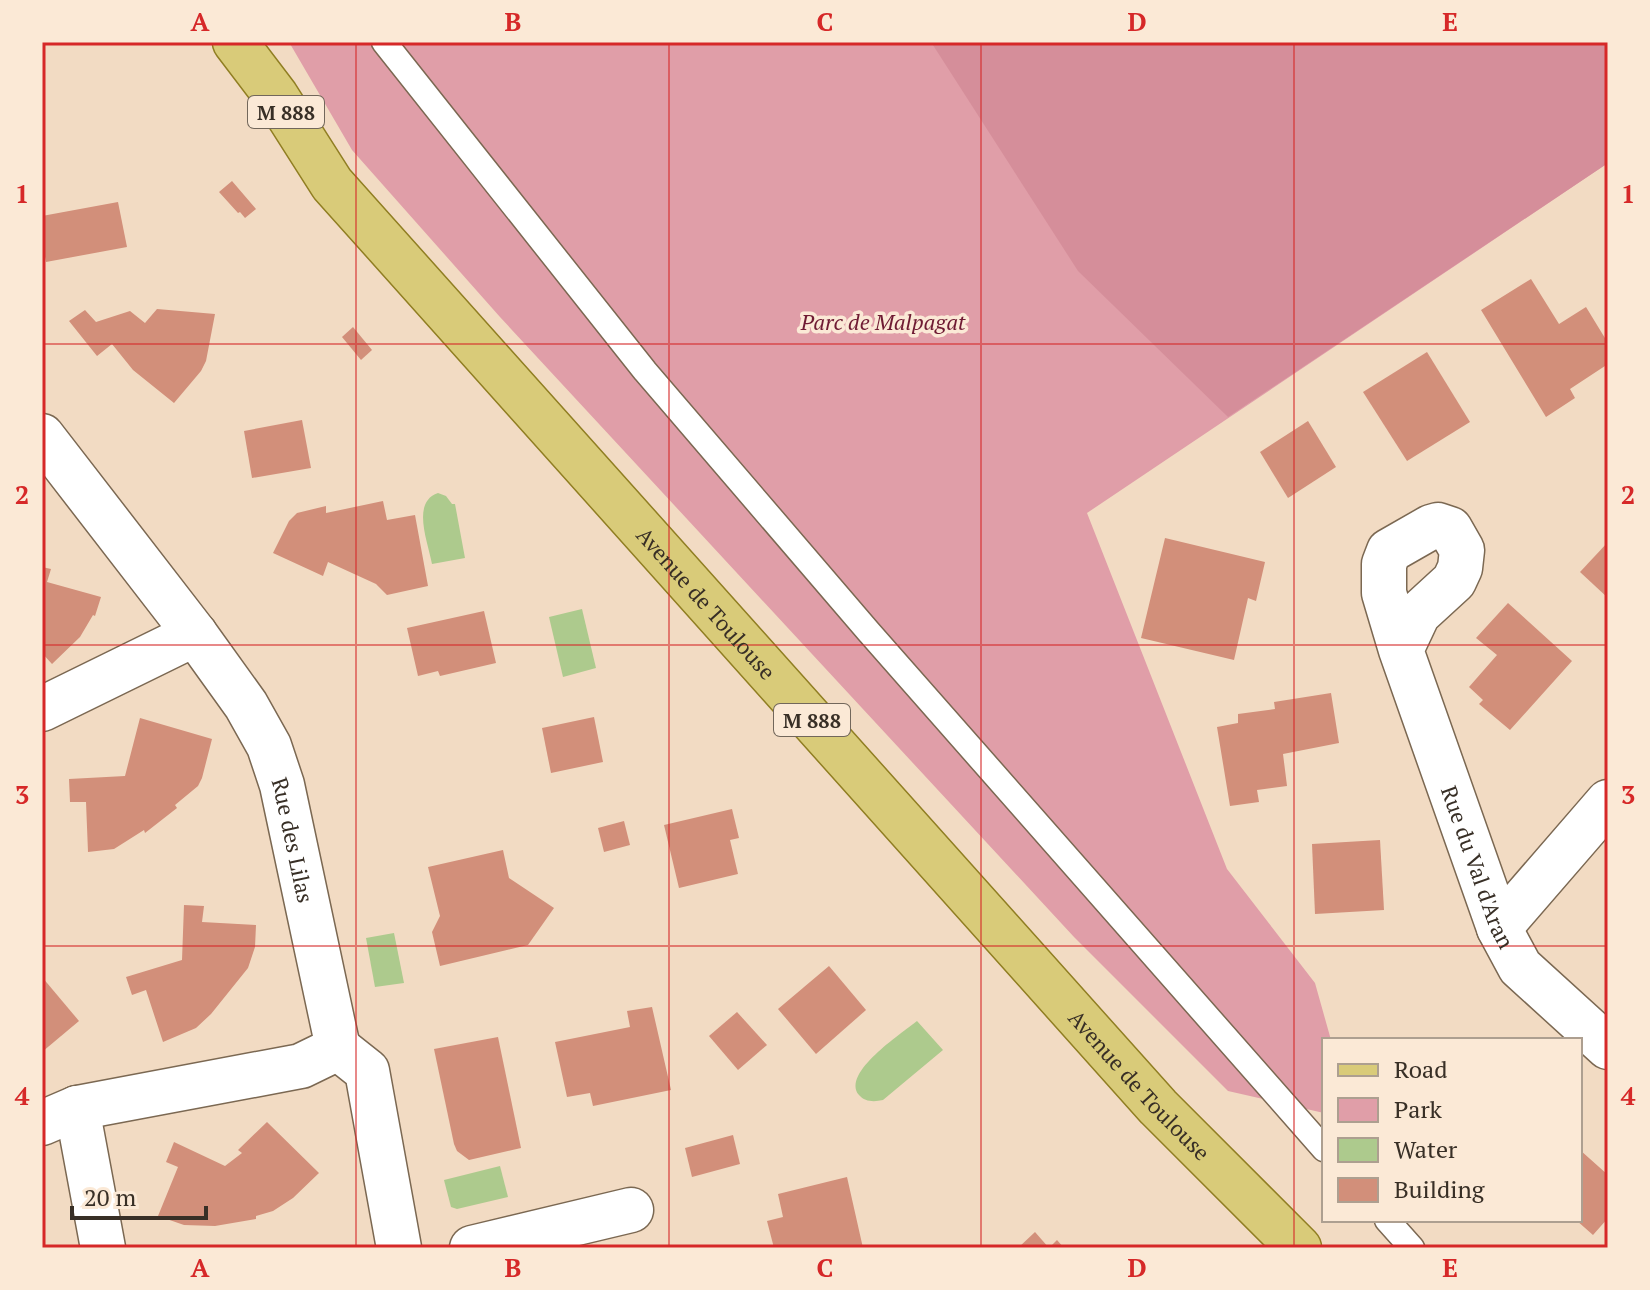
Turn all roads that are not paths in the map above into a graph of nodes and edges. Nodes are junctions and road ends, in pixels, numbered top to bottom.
1 (235, 42) edge
2 (384, 42) edge
3 (42, 436) edge
4 (195, 634) junction
5 (1401, 650) dead end
6 (42, 709) edge
7 (1608, 802) edge
8 (1499, 928) junction
9 (1608, 1047) edge
10 (338, 1048) junction
11 (59, 1115) edge
12 (1322, 1147) edge
13 (631, 1210) dead end
14 (1389, 1222) edge
15 (103, 1248) edge
16 (399, 1248) edge
17 (472, 1248) edge
18 (1299, 1248) edge
19 (1412, 1248) edge

1 - 18 main road, Avenue de Toulouse / M 888
2 - 12 lane
3 - 4 street, Rue des Lilas
4 - 6 street
4 - 10 street, Rue des Lilas
5 - 8 street, Rue du Val d'Aran
7 - 8 street
8 - 9 street, Rue du Val d'Aran
10 - 11 street
10 - 16 street
11 - 15 street
13 - 17 street
14 - 19 lane

